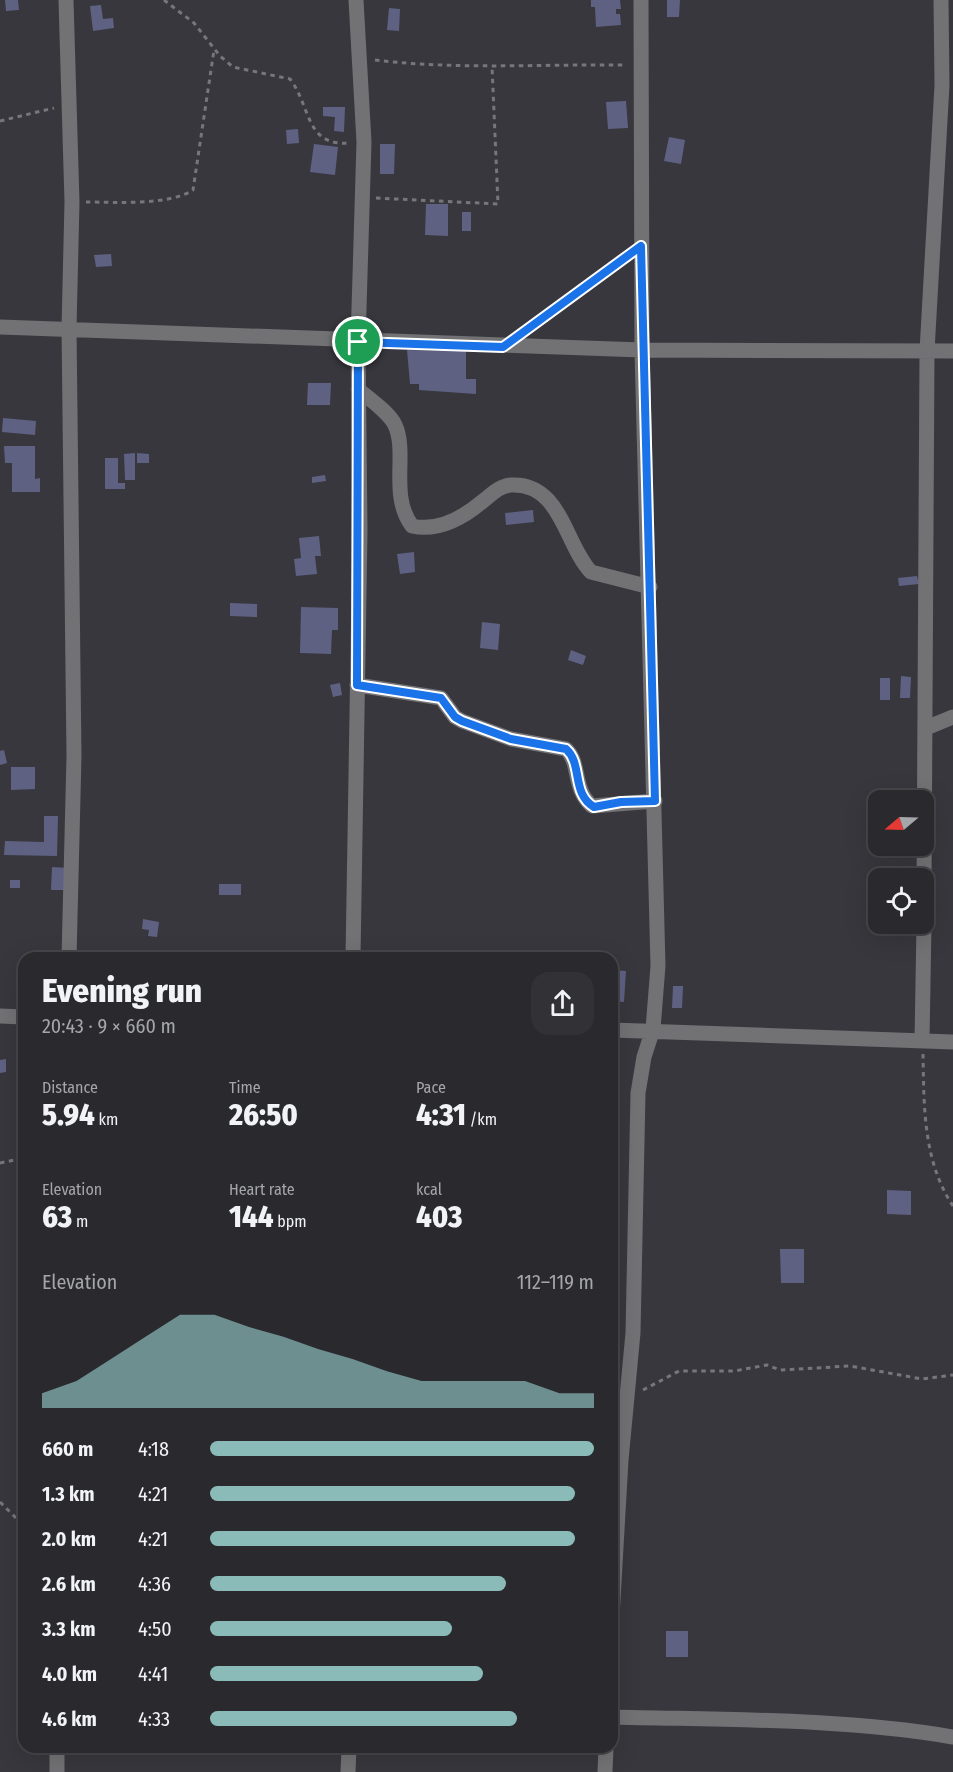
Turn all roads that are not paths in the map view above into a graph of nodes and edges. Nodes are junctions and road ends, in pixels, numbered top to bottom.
1 (66, 0) edge
2 (356, 0) edge
3 (641, 0) edge
4 (941, 0) edge
5 (0, 327) edge
6 (69, 328) junction
7 (358, 342) junction
8 (642, 350) junction
9 (927, 351) junction
10 (953, 351) edge
11 (358, 389) junction
12 (650, 587) junction
13 (357, 685) junction
14 (953, 717) edge
15 (926, 728) junction
16 (655, 801) junction
17 (924, 868) edge
18 (924, 934) edge
19 (69, 952) edge
20 (353, 952) edge
21 (0, 1016) edge
22 (18, 1017) edge
23 (653, 1029) junction
24 (618, 1030) edge
25 (922, 1041) junction
26 (953, 1042) edge
27 (618, 1524) edge
28 (618, 1717) edge
29 (953, 1737) edge
30 (57, 1753) edge
31 (349, 1753) edge
32 (606, 1753) edge
33 (57, 1772) edge
34 (348, 1772) edge
35 (605, 1772) edge

1 - 6 street
2 - 7 street
3 - 8 street
4 - 9 street
5 - 6 street
6 - 7 street
6 - 19 street
7 - 8 street
7 - 11 street
8 - 9 street
8 - 12 street
9 - 10 street
9 - 15 street
11 - 12 street
11 - 13 street
12 - 16 street
13 - 16 street
13 - 20 street
14 - 15 street
15 - 17 street
16 - 23 street
18 - 25 street
21 - 22 street
23 - 24 street
23 - 25 street
23 - 27 street
25 - 26 street
28 - 29 street
30 - 33 street
31 - 34 street
32 - 35 street

